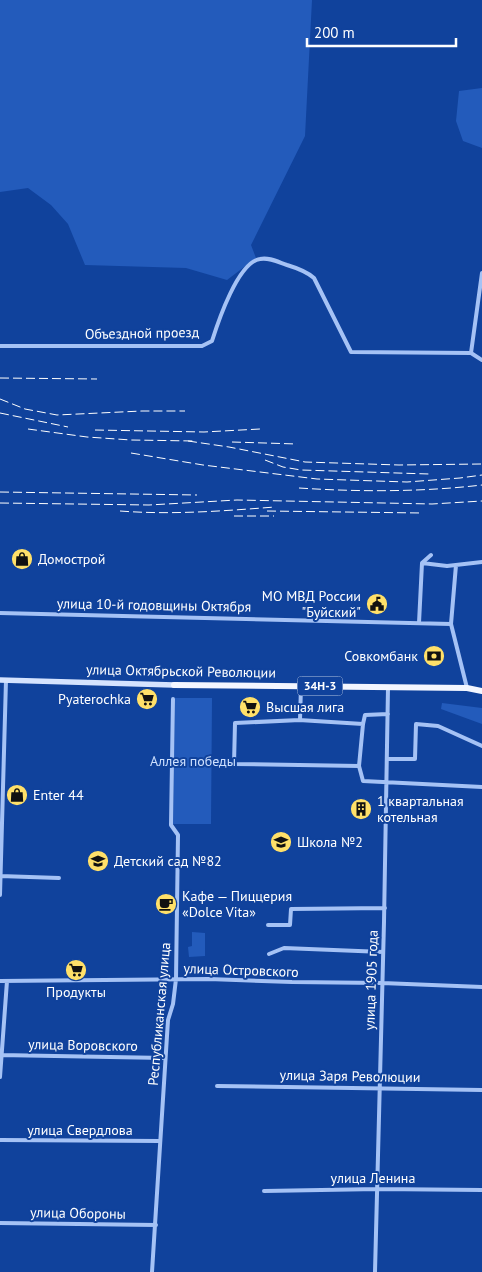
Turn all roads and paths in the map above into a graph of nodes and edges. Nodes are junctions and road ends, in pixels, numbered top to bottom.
1 (482, 273) edge
2 (0, 346) edge
3 (471, 353) junction
4 (482, 360) edge
5 (431, 555) dead end
6 (482, 562) edge
7 (422, 563) junction
8 (456, 565) junction
9 (0, 613) edge
10 (419, 623) junction
11 (451, 624) junction
12 (3, 680) edge
13 (174, 685) joint
14 (301, 686) junction
15 (388, 688) junction
16 (467, 688) junction
17 (482, 691) edge
18 (173, 699) dead end
19 (388, 714) junction
20 (298, 720) junction
21 (363, 724) junction
22 (482, 746) edge
23 (387, 759) junction
24 (359, 766) junction
25 (387, 782) junction
26 (482, 786) edge
27 (0, 876) edge
28 (59, 878) dead end
29 (0, 895) edge
30 (385, 908) junction
31 (268, 925) dead end
32 (383, 952) junction
33 (269, 954) dead end
34 (176, 979) junction
35 (0, 981) edge
36 (7, 981) junction
37 (382, 983) junction
38 (482, 986) edge
39 (1, 1055) edge
40 (165, 1058) junction
41 (0, 1077) edge
42 (217, 1086) dead end
43 (379, 1087) junction
44 (482, 1090) edge
45 (0, 1140) edge
46 (160, 1142) junction
47 (378, 1189) junction
48 (482, 1190) edge
49 (264, 1191) dead end
50 (0, 1223) edge
51 (156, 1225) junction
52 (152, 1272) edge
53 (375, 1272) edge

1 - 3 street
2 - 3 street, Объездной проезд
3 - 4 street
5 - 7 street
6 - 8 street
7 - 8 street
7 - 10 street
8 - 11 street
9 - 10 street, улица 10-й годовщины Октября
10 - 11 street, улица 10-й годовщины Октября
11 - 16 street
12 - 13 street, улица Октябрьской Революции / 34Н-3
12 - 27 street
13 - 14 main road, улица Октябрьской Революции / 34Н-3
14 - 15 main road, улица Октябрьской Революции / 34Н-3
14 - 20 street
15 - 16 main road, улица Октябрьской Революции / 34Н-3
15 - 19 street, улица 1905 года
16 - 17 main road, улица Октябрьской Революции / 34Н-3
18 - 34 street, Республиканская улица
19 - 21 street
19 - 23 street, улица 1905 года
20 - 21 street
20 - 24 street
21 - 24 street
22 - 23 street
23 - 25 street, улица 1905 года
24 - 25 street
25 - 26 street
25 - 30 street, улица 1905 года
27 - 28 street
27 - 29 street
30 - 31 street
30 - 32 street, улица 1905 года
32 - 33 street
32 - 37 street, улица 1905 года
34 - 36 street, улица Островского
34 - 37 street, улица Островского
34 - 40 street, Республиканская улица
35 - 36 street, улица Островского
36 - 39 street
37 - 38 street, улица Островского
37 - 43 street, улица 1905 года
39 - 40 street, улица Воровского
39 - 41 street
40 - 46 street, Республиканская улица
42 - 43 street, улица Заря Революции
43 - 44 street, улица Заря Революции
43 - 47 street, улица 1905 года
45 - 46 street, улица Свердлова
46 - 51 street, Республиканская улица
47 - 48 street, улица Ленина
47 - 49 street, улица Ленина
47 - 53 street, улица 1905 года
50 - 51 street, улица Обороны
51 - 52 street, Республиканская улица

